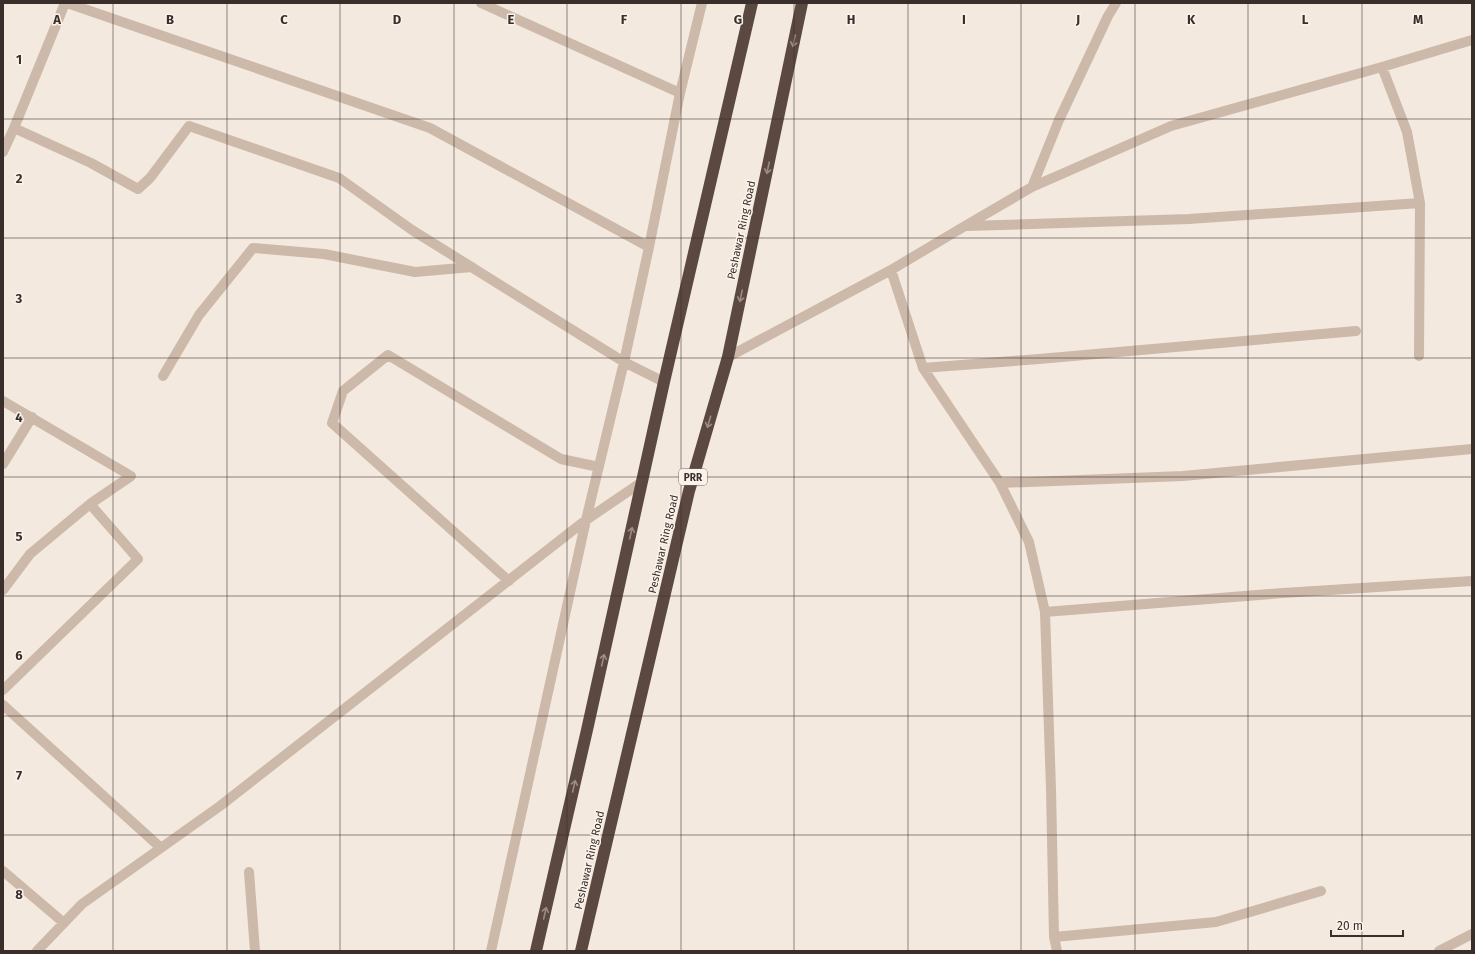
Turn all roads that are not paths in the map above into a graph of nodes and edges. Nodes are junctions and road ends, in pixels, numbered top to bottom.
1 (66, 3) edge
2 (481, 3) edge
3 (702, 3) edge
4 (752, 3) edge
5 (802, 3) edge
6 (1116, 3) edge
7 (1472, 40) edge
8 (1382, 67) junction
9 (680, 93) junction
10 (14, 128) junction
11 (3, 152) edge
12 (1032, 187) junction
13 (1420, 203) junction
14 (965, 226) junction
15 (649, 247) junction
16 (472, 267) junction
17 (892, 270) junction
18 (1356, 331) dead end
19 (1420, 356) dead end
20 (728, 357) junction
21 (624, 362) junction
22 (923, 368) junction
23 (163, 376) dead end
24 (664, 382) junction
25 (3, 401) edge
26 (32, 417) junction
27 (1472, 449) edge
28 (3, 464) edge
29 (599, 467) junction
30 (642, 482) junction
31 (1000, 482) junction
32 (90, 504) junction
33 (586, 520) junction
34 (509, 581) junction
35 (1472, 581) edge
36 (3, 590) edge
37 (1045, 612) junction
38 (3, 690) edge
39 (3, 705) edge
40 (160, 848) junction
41 (3, 871) edge
42 (249, 872) dead end
43 (1321, 891) dead end
44 (64, 923) junction
45 (1472, 934) edge
46 (1054, 937) junction
47 (37, 951) edge
48 (255, 951) edge
49 (490, 951) edge
50 (536, 951) edge
51 (581, 951) edge
52 (1057, 951) edge
53 (1439, 951) edge

1 - 10 street
1 - 15 street
2 - 9 street
3 - 9 street
4 - 24 highway
5 -> 20 highway, Peshawar Ring Road / PRR
6 - 12 street
7 - 8 street
8 - 12 street
8 - 13 street
9 - 15 street
10 - 11 street
10 - 16 street
12 - 14 street
13 - 14 street
13 - 19 street
14 - 17 street
15 - 21 street
16 - 21 street
16 - 23 street
17 - 20 street
17 - 22 street
18 - 22 street
20 -> 51 highway, Peshawar Ring Road / PRR
21 - 24 street
21 - 29 street
22 - 31 street
24 - 30 highway
25 - 26 street
26 - 28 street
26 - 32 street
27 - 31 street
29 - 33 street
29 - 34 street
30 - 33 street
50 -> 30 highway
31 - 37 street
32 - 36 street
32 - 38 street
33 - 34 street
33 - 49 street
34 - 40 street
35 - 37 street
37 - 46 street
39 - 40 street
40 - 44 street
41 - 44 street
42 - 48 street
43 - 46 street
44 - 47 street
45 - 53 street
46 - 52 street

